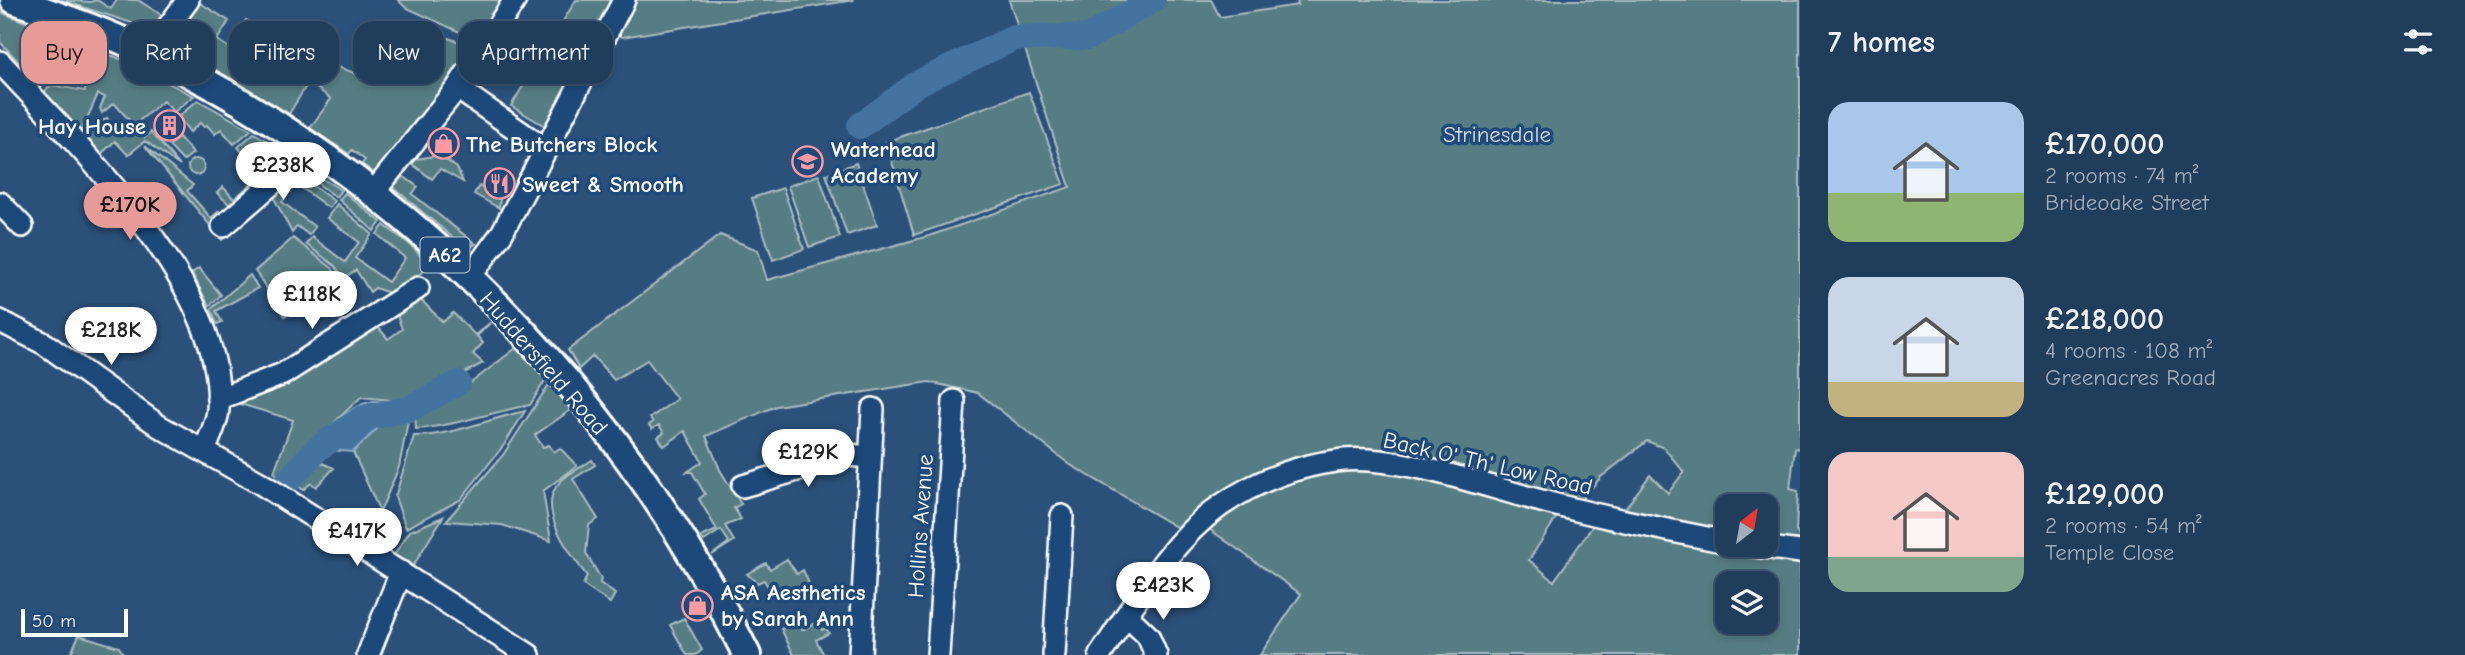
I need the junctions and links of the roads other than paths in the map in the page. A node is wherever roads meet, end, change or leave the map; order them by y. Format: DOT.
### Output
graph roads {
  1 [pos="14,0"];
  2 [pos="188,0"];
  3 [pos="514,0"];
  4 [pos="624,0"];
  5 [pos="173,21"];
  6 [pos="121,42"];
  7 [pos="0,62"];
  8 [pos="206,84"];
  9 [pos="457,88"];
  10 [pos="304,143"];
  11 [pos="546,150"];
  12 [pos="373,193"];
  13 [pos="0,203"];
  14 [pos="22,226"];
  15 [pos="223,226"];
  16 [pos="469,278"];
  17 [pos="418,288"];
  18 [pos="0,321"];
  19 [pos="218,399"];
  20 [pos="954,401"];
  21 [pos="873,410"];
  22 [pos="204,451"];
  23 [pos="869,457"];
  24 [pos="743,486"];
  25 [pos="1062,516"];
  26 [pos="1715,540"];
  27 [pos="1778,549"];
  28 [pos="1800,552"];
  29 [pos="401,572"];
  30 [pos="1127,616"];
  31 [pos="369,655"];
  32 [pos="529,655"];
  33 [pos="747,655"];
  34 [pos="860,655"];
  35 [pos="938,655"];
  36 [pos="1054,655"];
  37 [pos="1100,655"];
  38 [pos="1156,655"];
  1 -- 6 [label="main road, Huddersfield Road / A62"];
  2 -- 5 [label="street"];
  3 -- 9 [label="street"];
  4 -- 11 [label="street"];
  7 -- 19 [label="street"];
  8 -- 10 [label="main road, Huddersfield Road / A62"];
  9 -- 11 [label="street"];
  9 -- 12 [label="street"];
  10 -- 12 [label="main road, Huddersfield Road / A62"];
  10 -- 15 [label="street"];
  11 -- 16 [label="street"];
  12 -- 16 [label="main road, Huddersfield Road / A62"];
  13 -- 14 [label="street"];
  16 -- 33 [label="main road, Huddersfield Road / A62"];
  17 -- 19 [label="street"];
  18 -- 22 [label="street"];
  19 -- 22 [label="street"];
  20 -- 35 [label="street, Hollins Avenue"];
  21 -- 23 [label="street"];
  22 -- 29 [label="street"];
  23 -- 24 [label="street"];
  23 -- 34 [label="street"];
  25 -- 36 [label="street"];
  26 -- 30 [label="street, Back O' Th' Low Road"];
  27 -- 28 [label="street"];
  29 -- 31 [label="street"];
  29 -- 32 [label="street"];
  30 -- 37 [label="street, Back O' Th' Low Road"];
  30 -- 38 [label="street"];
}
